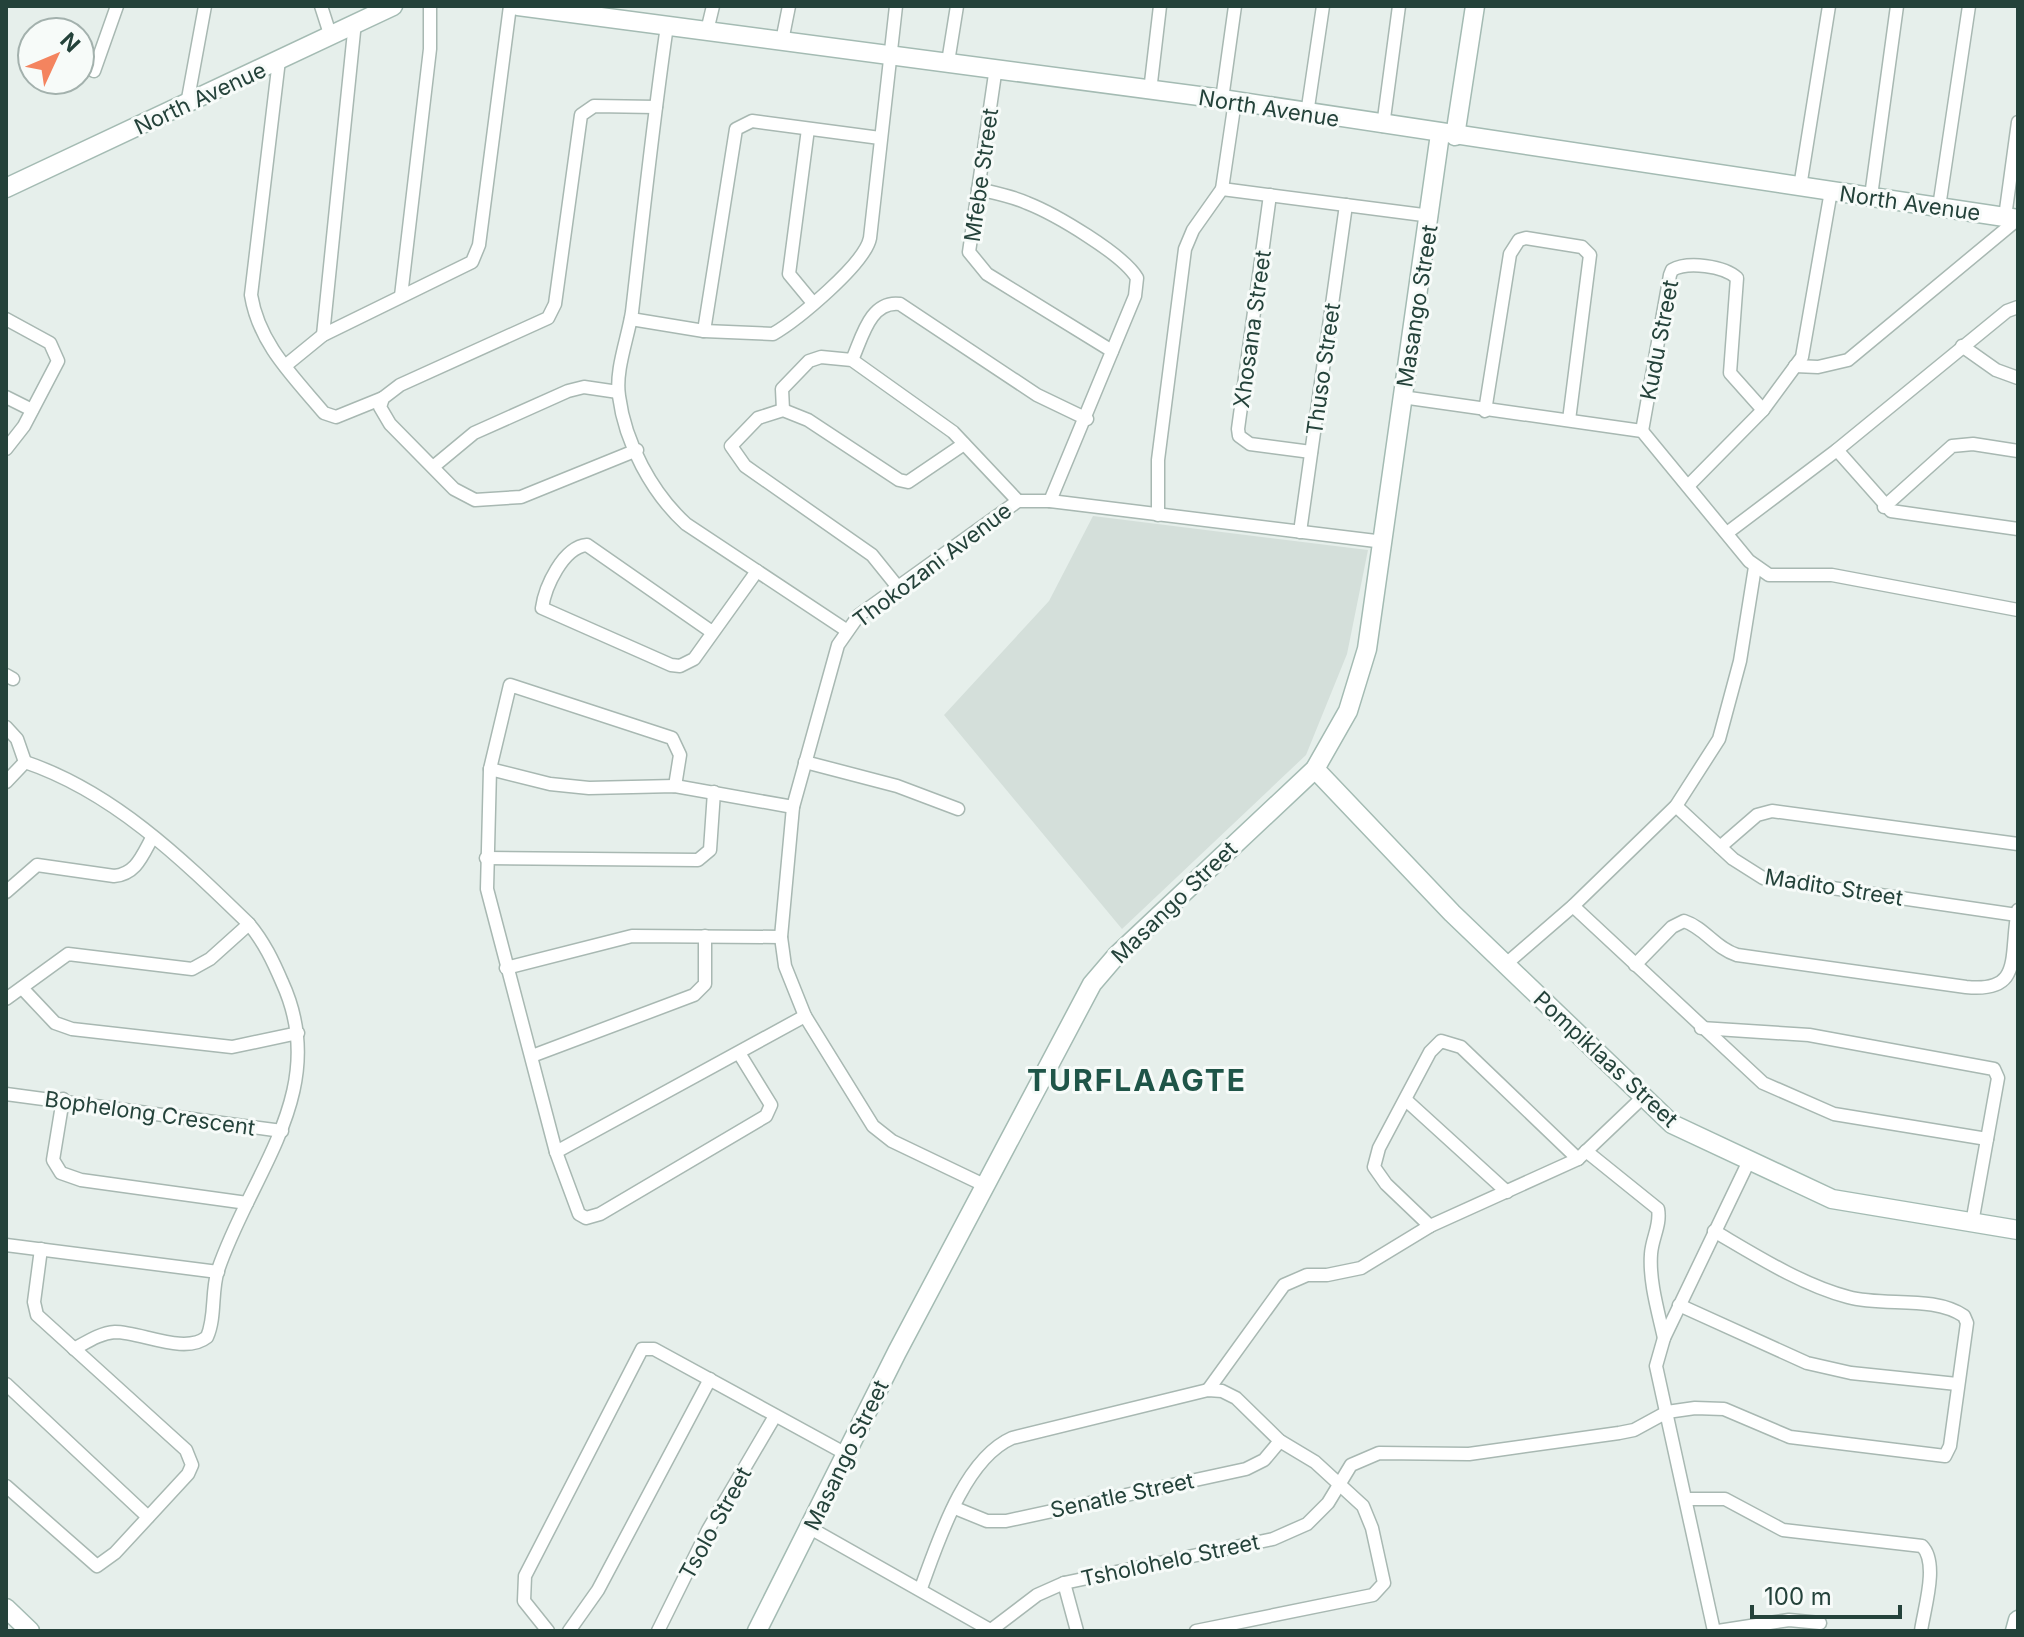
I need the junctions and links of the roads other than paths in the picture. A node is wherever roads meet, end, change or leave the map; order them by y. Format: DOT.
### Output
graph roads {
  1 [pos="117,6"];
  2 [pos="205,6"];
  3 [pos="321,6"];
  4 [pos="393,6"];
  5 [pos="430,6"];
  6 [pos="510,6"];
  7 [pos="518,6"];
  8 [pos="713,6"];
  9 [pos="789,6"];
  10 [pos="896,6"];
  11 [pos="957,6"];
  12 [pos="1160,6"];
  13 [pos="1235,6"];
  14 [pos="1323,6"];
  15 [pos="1399,6"];
  16 [pos="1475,6"];
  17 [pos="1829,6"];
  18 [pos="1897,6"];
  19 [pos="1969,6"];
  20 [pos="637,14"];
  21 [pos="355,22"];
  22 [pos="667,26"];
  23 [pos="707,31"];
  24 [pos="330,34"];
  25 [pos="782,41"];
  26 [pos="889,54"];
  27 [pos="279,60"];
  28 [pos="948,62"];
  29 [pos="96,65"];
  30 [pos="996,67"];
  31 [pos="1150,91"];
  32 [pos="1229,100"];
  33 [pos="187,104"];
  34 [pos="656,107"];
  35 [pos="1307,114"];
  36 [pos="2018,122"];
  37 [pos="1383,126"];
  38 [pos="808,129"];
  39 [pos="1448,135"];
  40 [pos="880,138"];
  41 [pos="1800,187"];
  42 [pos="6,188"];
  43 [pos="978,189"];
  44 [pos="1222,189"];
  45 [pos="1831,191"];
  46 [pos="1270,195"];
  47 [pos="1871,196"];
  48 [pos="1346,205"];
  49 [pos="1939,207"];
  50 [pos="1431,216"];
  51 [pos="2014,218"];
  52 [pos="401,296"];
  53 [pos="813,303"];
  54 [pos="2018,307"];
  55 [pos="6,319"];
  56 [pos="631,319"];
  57 [pos="704,331"];
  58 [pos="323,335"];
  59 [pos="1962,346"];
  60 [pos="1112,351"];
  61 [pos="852,360"];
  62 [pos="285,366"];
  63 [pos="1795,366"];
  64 [pos="2018,378"];
  65 [pos="618,392"];
  66 [pos="6,397"];
  67 [pos="1402,397"];
  68 [pos="383,398"];
  69 [pos="32,410"];
  70 [pos="783,410"];
  71 [pos="1763,410"];
  72 [pos="1485,411"];
  73 [pos="1087,419"];
  74 [pos="1569,420"];
  75 [pos="1642,431"];
  76 [pos="964,444"];
  77 [pos="6,449"];
  78 [pos="637,450"];
  79 [pos="1837,450"];
  80 [pos="2018,451"];
  81 [pos="1311,452"];
  82 [pos="433,467"];
  83 [pos="1689,485"];
  84 [pos="1018,501"];
  85 [pos="1050,501"];
  86 [pos="1884,507"];
  87 [pos="1158,515"];
  88 [pos="2018,529"];
  89 [pos="1300,532"];
  90 [pos="1727,533"];
  91 [pos="1384,542"];
  92 [pos="1755,567"];
  93 [pos="757,571"];
  94 [pos="897,586"];
  95 [pos="2018,610"];
  96 [pos="846,630"];
  97 [pos="712,632"];
  98 [pos="6,727"];
  99 [pos="25,762"];
  100 [pos="805,762"];
  101 [pos="490,769"];
  102 [pos="1315,769"];
  103 [pos="6,782"];
  104 [pos="675,786"];
  105 [pos="714,792"];
  106 [pos="1676,806"];
  107 [pos="793,807"];
  108 [pos="958,809"];
  109 [pos="152,838"];
  110 [pos="2018,844"];
  111 [pos="1720,847"];
  112 [pos="486,858"];
  113 [pos="6,892"];
  114 [pos="1573,906"];
  115 [pos="2017,912"];
  116 [pos="249,924"];
  117 [pos="2017,931"];
  118 [pos="705,936"];
  119 [pos="781,937"];
  120 [pos="1506,964"];
  121 [pos="1635,965"];
  122 [pos="506,968"];
  123 [pos="22,988"];
  124 [pos="6,999"];
  125 [pos="805,1016"];
  126 [pos="1701,1028"];
  127 [pos="298,1033"];
  128 [pos="739,1053"];
  129 [pos="532,1056"];
  130 [pos="6,1094"];
  131 [pos="1642,1098"];
  132 [pos="63,1099"];
  133 [pos="1407,1101"];
  134 [pos="282,1131"];
  135 [pos="1987,1139"];
  136 [pos="556,1152"];
  137 [pos="1582,1155"];
  138 [pos="1748,1163"];
  139 [pos="984,1185"];
  140 [pos="1507,1192"];
  141 [pos="247,1203"];
  142 [pos="1972,1223"];
  143 [pos="1430,1226"];
  144 [pos="2018,1230"];
  145 [pos="1714,1231"];
  146 [pos="6,1245"];
  147 [pos="41,1249"];
  148 [pos="218,1272"];
  149 [pos="1679,1305"];
  150 [pos="1664,1338"];
  151 [pos="74,1349"];
  152 [pos="710,1379"];
  153 [pos="1957,1384"];
  154 [pos="7,1388"];
  155 [pos="1208,1390"];
  156 [pos="1667,1412"];
  157 [pos="775,1416"];
  158 [pos="1280,1441"];
  159 [pos="848,1455"];
  160 [pos="1339,1481"];
  161 [pos="6,1486"];
  162 [pos="1686,1499"];
  163 [pos="955,1508"];
  164 [pos="148,1517"];
  165 [pos="810,1528"];
  166 [pos="1064,1583"];
  167 [pos="921,1588"];
  168 [pos="6,1608"];
  169 [pos="2018,1620"];
  170 [pos="1820,1623"];
  171 [pos="992,1630"];
  172 [pos="30,1631"];
  173 [pos="548,1631"];
  174 [pos="569,1631"];
  175 [pos="658,1631"];
  176 [pos="757,1631"];
  177 [pos="1077,1631"];
  178 [pos="1196,1631"];
  179 [pos="1716,1631"];
  180 [pos="1921,1631"];
  181 [pos="2015,1631"];
  1 -- 29 [label="street"];
  2 -- 33 [label="street"];
  3 -- 24 [label="street"];
  4 -- 21 [label="street, North Avenue"];
  5 -- 52 [label="street"];
  6 -- 52 [label="street"];
  7 -- 20 [label="street, North Avenue"];
  8 -- 23 [label="street"];
  9 -- 25 [label="street"];
  10 -- 26 [label="street"];
  11 -- 28 [label="street"];
  12 -- 31 [label="street"];
  13 -- 32 [label="street"];
  14 -- 35 [label="street"];
  15 -- 37 [label="street"];
  16 -- 39 [label="street, Masango Street"];
  17 -- 41 [label="street"];
  18 -- 47 [label="street"];
  19 -- 49 [label="street"];
  20 -- 22 [label="street, North Avenue"];
  21 -- 24 [label="street, North Avenue"];
  21 -- 58 [label="street"];
  22 -- 23 [label="street, North Avenue"];
  22 -- 34 [label="street"];
  23 -- 25 [label="street, North Avenue"];
  24 -- 27 [label="street, North Avenue"];
  25 -- 26 [label="street, North Avenue"];
  26 -- 28 [label="street, North Avenue"];
  26 -- 40 [label="street"];
  27 -- 33 [label="street, North Avenue"];
  27 -- 62 [label="street"];
  28 -- 30 [label="street, North Avenue"];
  30 -- 31 [label="street, North Avenue"];
  30 -- 43 [label="street, Mfebe Street"];
  31 -- 32 [label="street, North Avenue"];
  32 -- 35 [label="street, North Avenue"];
  32 -- 44 [label="street"];
  33 -- 42 [label="street, North Avenue"];
  34 -- 56 [label="street"];
  34 -- 68 [label="street"];
  35 -- 37 [label="street, North Avenue"];
  36 -- 51 [label="street"];
  37 -- 39 [label="street, North Avenue"];
  38 -- 40 [label="street"];
  38 -- 53 [label="street"];
  38 -- 57 [label="street"];
  39 -- 41 [label="street, North Avenue"];
  39 -- 50 [label="street, Masango Street"];
  40 -- 53 [label="street"];
  41 -- 45 [label="street, North Avenue"];
  43 -- 60 [label="street, Mfebe Street"];
  43 -- 60 [label="street"];
  44 -- 46 [label="street"];
  44 -- 87 [label="street"];
  45 -- 47 [label="street, North Avenue"];
  45 -- 63 [label="street"];
  46 -- 48 [label="street"];
  46 -- 81 [label="street, Xhosana Street"];
  47 -- 49 [label="street, North Avenue"];
  48 -- 50 [label="street"];
  48 -- 81 [label="street, Thuso Street"];
  49 -- 51 [label="street, North Avenue"];
  50 -- 67 [label="street, Masango Street"];
  51 -- 63 [label="street"];
  52 -- 58 [label="street"];
  53 -- 57 [label="street"];
  54 -- 59 [label="street"];
  55 -- 69 [label="street"];
  56 -- 57 [label="street"];
  56 -- 65 [label="street"];
  58 -- 62 [label="street"];
  59 -- 64 [label="street"];
  59 -- 79 [label="street"];
  60 -- 73 [label="street"];
  61 -- 70 [label="street"];
  61 -- 73 [label="street"];
  61 -- 76 [label="street"];
  62 -- 68 [label="street"];
  63 -- 71 [label="street"];
  65 -- 78 [label="street"];
  65 -- 82 [label="street"];
  66 -- 69 [label="street"];
  67 -- 72 [label="street"];
  67 -- 91 [label="street, Masango Street"];
  68 -- 82 [label="street"];
  69 -- 77 [label="street"];
  70 -- 76 [label="street"];
  70 -- 94 [label="street"];
  71 -- 75 [label="street, Kudu Street"];
  71 -- 83 [label="street"];
  72 -- 74 [label="street"];
  72 -- 74 [label="street"];
  73 -- 85 [label="street"];
  74 -- 75 [label="street"];
  75 -- 83 [label="street"];
  76 -- 84 [label="street"];
  78 -- 82 [label="street"];
  78 -- 93 [label="street"];
  79 -- 86 [label="street"];
  79 -- 90 [label="street"];
  80 -- 86 [label="street"];
  81 -- 89 [label="street, Thuso Street"];
  83 -- 90 [label="street"];
  84 -- 85 [label="street, Thokozani Avenue"];
  84 -- 94 [label="street, Thokozani Avenue"];
  85 -- 87 [label="street, Thokozani Avenue"];
  86 -- 88 [label="street"];
  87 -- 89 [label="street, Thokozani Avenue"];
  89 -- 91 [label="street, Thokozani Avenue"];
  90 -- 92 [label="street"];
  91 -- 102 [label="street, Masango Street"];
  92 -- 95 [label="street"];
  92 -- 106 [label="street"];
  93 -- 96 [label="street"];
  93 -- 97 [label="street"];
  94 -- 96 [label="street, Thokozani Avenue"];
  96 -- 100 [label="street, Thokozani Avenue"];
  97 -- 97 [label="street"];
  98 -- 99 [label="street"];
  99 -- 103 [label="street"];
  99 -- 109 [label="street, Bophelong Crescent"];
  100 -- 107 [label="street, Thokozani Avenue"];
  100 -- 108 [label="street"];
  101 -- 104 [label="street"];
  101 -- 104 [label="street"];
  101 -- 112 [label="street"];
  102 -- 120 [label="street, Pompiklaas Street"];
  102 -- 139 [label="street, Masango Street"];
  104 -- 105 [label="street"];
  105 -- 107 [label="street"];
  105 -- 112 [label="street"];
  106 -- 111 [label="street, Madito Street"];
  106 -- 114 [label="street"];
  107 -- 119 [label="street, Thokozani Avenue"];
  109 -- 113 [label="street"];
  109 -- 116 [label="street, Bophelong Crescent"];
  110 -- 111 [label="street"];
  111 -- 115 [label="street, Madito Street"];
  112 -- 122 [label="street"];
  114 -- 120 [label="street"];
  114 -- 121 [label="street"];
  115 -- 117 [label="street"];
  116 -- 123 [label="street"];
  116 -- 127 [label="street, Bophelong Crescent"];
  117 -- 121 [label="street"];
  118 -- 119 [label="street"];
  118 -- 122 [label="street"];
  118 -- 129 [label="street"];
  119 -- 125 [label="street, Thokozani Avenue"];
  120 -- 131 [label="street, Pompiklaas Street"];
  121 -- 126 [label="street"];
  122 -- 129 [label="street"];
  123 -- 124 [label="street"];
  123 -- 127 [label="street"];
  125 -- 128 [label="street"];
  125 -- 139 [label="street, Thokozani Avenue"];
  126 -- 135 [label="street"];
  126 -- 135 [label="street"];
  127 -- 134 [label="street, Bophelong Crescent"];
  128 -- 136 [label="street"];
  128 -- 136 [label="street"];
  129 -- 136 [label="street"];
  130 -- 132 [label="street, Bophelong Crescent"];
  131 -- 137 [label="street"];
  131 -- 138 [label="street, Pompiklaas Street"];
  132 -- 134 [label="street, Bophelong Crescent"];
  132 -- 141 [label="street"];
  133 -- 137 [label="street"];
  133 -- 140 [label="street"];
  133 -- 143 [label="street"];
  134 -- 141 [label="street"];
  135 -- 142 [label="street"];
  137 -- 140 [label="street"];
  137 -- 150 [label="street"];
  138 -- 142 [label="street, Pompiklaas Street"];
  138 -- 145 [label="street"];
  139 -- 159 [label="street, Masango Street"];
  140 -- 143 [label="street"];
  141 -- 148 [label="street"];
  142 -- 144 [label="street, Pompiklaas Street"];
  143 -- 155 [label="street"];
  145 -- 149 [label="street"];
  145 -- 153 [label="street"];
  146 -- 147 [label="street"];
  147 -- 148 [label="street"];
  147 -- 151 [label="street"];
  148 -- 151 [label="street"];
  149 -- 150 [label="street"];
  149 -- 153 [label="street"];
  150 -- 156 [label="street"];
  151 -- 164 [label="street"];
  152 -- 157 [label="street"];
  152 -- 173 [label="street"];
  152 -- 174 [label="street"];
  153 -- 156 [label="street"];
  154 -- 164 [label="street"];
  155 -- 158 [label="street"];
  155 -- 163 [label="street"];
  156 -- 160 [label="street, Tsholohelo Street"];
  156 -- 162 [label="street"];
  157 -- 159 [label="street"];
  157 -- 175 [label="street, Tsolo Street"];
  158 -- 160 [label="street"];
  158 -- 163 [label="street, Senatle Street"];
  159 -- 165 [label="street, Masango Street"];
  160 -- 166 [label="street, Tsholohelo Street"];
  160 -- 178 [label="street"];
  161 -- 164 [label="street"];
  162 -- 179 [label="street"];
  162 -- 180 [label="street"];
  163 -- 167 [label="street"];
  165 -- 167 [label="street"];
  165 -- 176 [label="street, Masango Street"];
  166 -- 171 [label="street, Tsholohelo Street"];
  166 -- 177 [label="street"];
  167 -- 171 [label="street"];
  168 -- 172 [label="street"];
  169 -- 181 [label="street"];
  170 -- 179 [label="street"];
}
